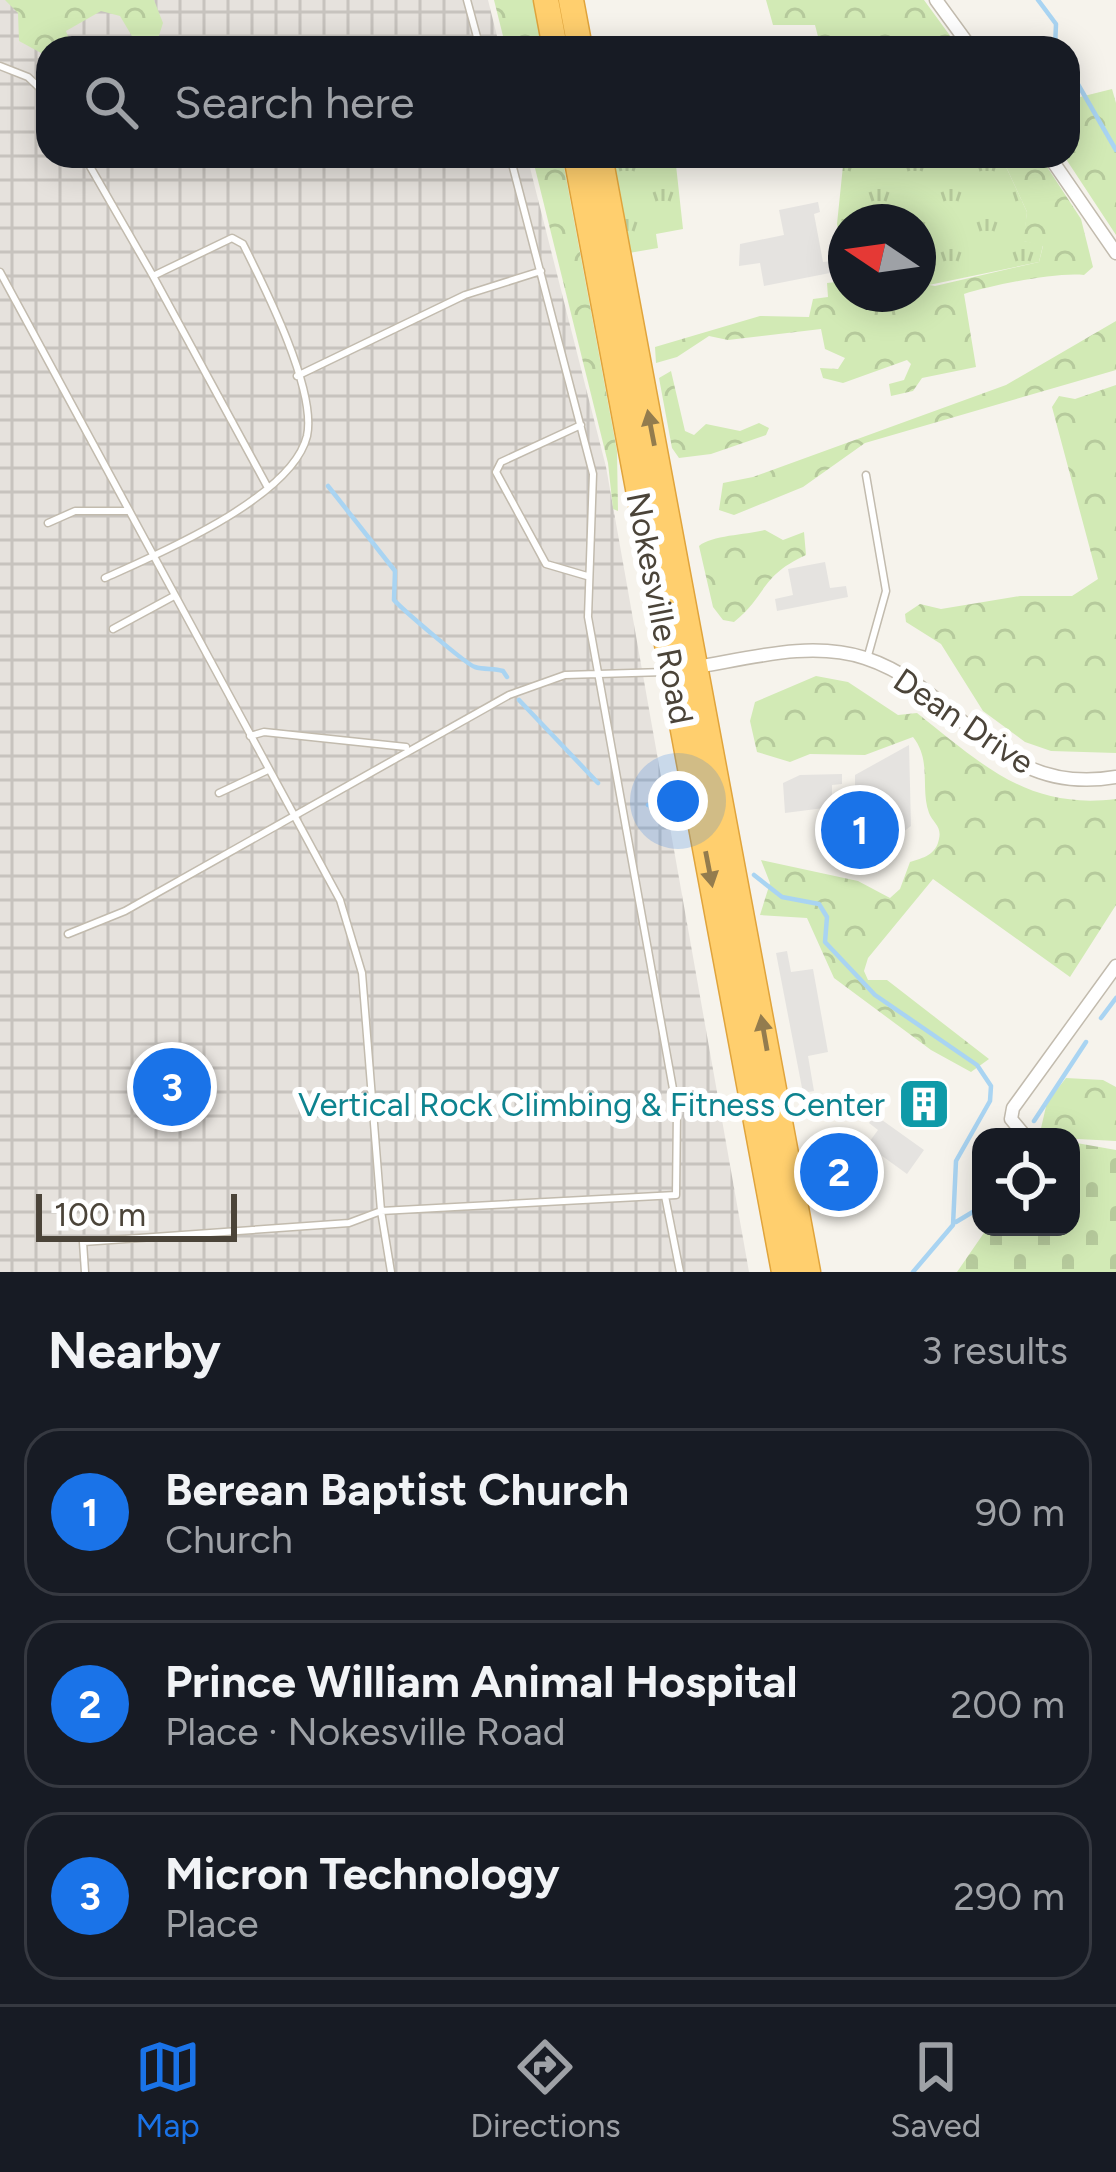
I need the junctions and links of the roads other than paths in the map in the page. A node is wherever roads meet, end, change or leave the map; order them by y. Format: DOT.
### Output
graph roads {
  1 [pos="467,0"];
  2 [pos="547,0"];
  3 [pos="571,0"];
  4 [pos="936,0"];
  5 [pos="477,36"];
  6 [pos="553,36"];
  7 [pos="578,36"];
  8 [pos="962,36"];
  9 [pos="0,66"];
  10 [pos="36,85"];
  11 [pos="91,168"];
  12 [pos="513,168"];
  13 [pos="579,168"];
  14 [pos="602,168"];
  15 [pos="1057,168"];
  16 [pos="1116,254"];
  17 [pos="608,266"];
  18 [pos="541,271"];
  19 [pos="153,276"];
  20 [pos="1,278"];
  21 [pos="296,376"];
  22 [pos="581,425"];
  23 [pos="866,475"];
  24 [pos="267,486"];
  25 [pos="129,511"];
  26 [pos="48,523"];
  27 [pos="153,556"];
  28 [pos="587,576"];
  29 [pos="105,578"];
  30 [pos="175,596"];
  31 [pos="113,628"];
  32 [pos="867,659"];
  33 [pos="683,669"];
  34 [pos="599,677"];
  35 [pos="250,736"];
  36 [pos="410,747"];
  37 [pos="268,770"];
  38 [pos="1116,777"];
  39 [pos="220,793"];
  40 [pos="295,815"];
  41 [pos="68,934"];
  42 [pos="1116,966"];
  43 [pos="1018,1128"];
  44 [pos="665,1196"];
  45 [pos="381,1211"];
  46 [pos="85,1272"];
  47 [pos="391,1272"];
  48 [pos="680,1272"];
  49 [pos="784,1272"];
  50 [pos="808,1272"];
  1 -- 5 [label="lane"];
  2 -- 6 [label="highway"];
  3 -- 7 [label="highway"];
  4 -- 8 [label="street"];
  9 -- 10 [label="lane"];
  11 -- 19 [label="lane"];
  12 -- 18 [label="lane"];
  13 -- 17 [label="highway, Nokesville Road"];
  14 -- 17 [label="highway, Nokesville Road"];
  15 -- 16 [label="street"];
  17 -- 33 [label="highway, Nokesville Road"];
  18 -- 21 [label="lane"];
  18 -- 22 [label="lane"];
  19 -- 21 [label="lane"];
  19 -- 24 [label="lane"];
  20 -- 25 [label="lane"];
  21 -- 24 [label="lane"];
  22 -- 28 [label="lane"];
  22 -- 28 [label="lane"];
  23 -- 32 [label="lane"];
  24 -- 27 [label="lane"];
  25 -- 26 [label="lane"];
  25 -- 27 [label="lane"];
  27 -- 29 [label="lane"];
  27 -- 30 [label="lane"];
  28 -- 34 [label="lane"];
  30 -- 31 [label="lane"];
  30 -- 35 [label="lane"];
  32 -- 33 [label="street, Dean Drive"];
  32 -- 38 [label="street, Dean Drive"];
  33 -- 34 [label="lane"];
  33 -- 49 [label="highway, Nokesville Road, one-way"];
  50 -- 33 [label="highway, Nokesville Road, one-way"];
  34 -- 36 [label="lane"];
  34 -- 44 [label="lane"];
  35 -- 36 [label="lane"];
  35 -- 37 [label="lane"];
  36 -- 40 [label="lane"];
  37 -- 39 [label="lane"];
  37 -- 40 [label="lane"];
  40 -- 41 [label="lane"];
  40 -- 45 [label="lane"];
  42 -- 43 [label="street"];
  44 -- 45 [label="lane"];
  44 -- 48 [label="lane"];
  45 -- 46 [label="lane"];
  45 -- 47 [label="lane"];
}
